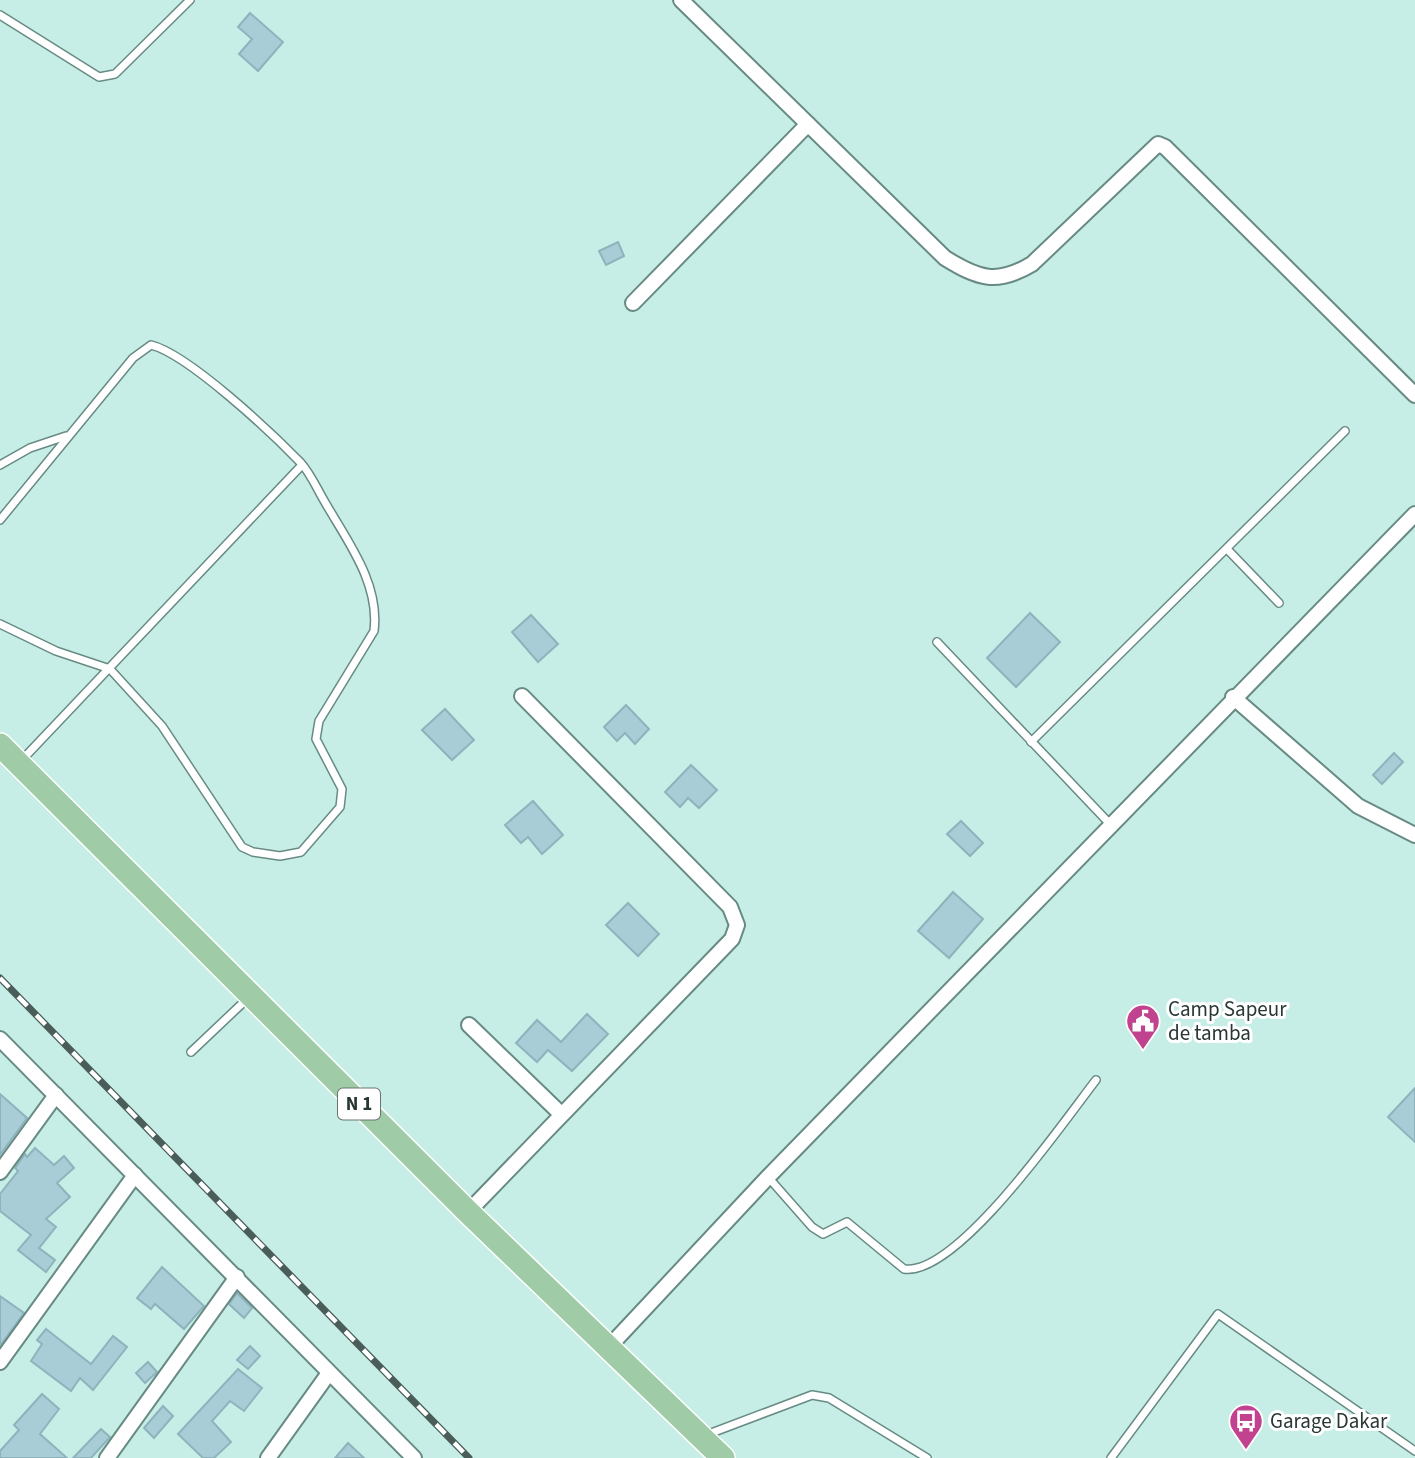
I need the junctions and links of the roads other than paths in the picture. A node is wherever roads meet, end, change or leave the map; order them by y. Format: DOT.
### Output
graph roads {
  1 [pos="190,0"];
  2 [pos="681,0"];
  3 [pos="0,15"];
  4 [pos="808,124"];
  5 [pos="633,303"];
  6 [pos="1415,395"];
  7 [pos="1345,431"];
  8 [pos="67,436"];
  9 [pos="0,465"];
  10 [pos="302,465"];
  11 [pos="1415,514"];
  12 [pos="0,520"];
  13 [pos="1227,548"];
  14 [pos="1279,603"];
  15 [pos="0,624"];
  16 [pos="937,642"];
  17 [pos="110,669"];
  18 [pos="522,696"];
  19 [pos="1233,698"];
  20 [pos="1031,742"];
  21 [pos="0,745"];
  22 [pos="19,763"];
  23 [pos="1110,824"];
  24 [pos="1415,835"];
  25 [pos="251,995"];
  26 [pos="469,1025"];
  27 [pos="0,1039"];
  28 [pos="191,1052"];
  29 [pos="1096,1080"];
  30 [pos="56,1095"];
  31 [pos="561,1114"];
  32 [pos="0,1172"];
  33 [pos="135,1175"];
  34 [pos="768,1177"];
  35 [pos="468,1212"];
  36 [pos="237,1277"];
  37 [pos="607,1349"];
  38 [pos="0,1362"];
  39 [pos="329,1373"];
  40 [pos="699,1438"];
  41 [pos="1415,1451"];
  42 [pos="107,1458"];
  43 [pos="268,1458"];
  44 [pos="414,1458"];
  45 [pos="723,1458"];
  46 [pos="926,1458"];
  47 [pos="1111,1458"];
  1 -- 3 [label="lane"];
  2 -- 4 [label="street"];
  4 -- 5 [label="street"];
  4 -- 6 [label="street"];
  7 -- 13 [label="lane"];
  8 -- 9 [label="lane"];
  8 -- 10 [label="lane"];
  8 -- 12 [label="lane"];
  10 -- 17 [label="lane"];
  10 -- 17 [label="lane"];
  11 -- 19 [label="street"];
  13 -- 14 [label="lane"];
  13 -- 20 [label="lane"];
  15 -- 17 [label="lane"];
  16 -- 20 [label="lane"];
  17 -- 22 [label="lane"];
  18 -- 31 [label="street"];
  19 -- 23 [label="street"];
  19 -- 24 [label="street"];
  20 -- 23 [label="lane"];
  21 -- 22 [label="highway, N 1"];
  22 -- 25 [label="highway, N 1"];
  23 -- 34 [label="street"];
  25 -- 28 [label="lane"];
  25 -- 35 [label="highway, N 1"];
  26 -- 31 [label="street"];
  27 -- 30 [label="street"];
  29 -- 34 [label="lane"];
  30 -- 32 [label="street"];
  30 -- 33 [label="street"];
  31 -- 35 [label="street"];
  33 -- 36 [label="street"];
  33 -- 38 [label="street"];
  34 -- 37 [label="street"];
  35 -- 37 [label="highway, N 1"];
  36 -- 39 [label="street"];
  36 -- 42 [label="street"];
  37 -- 40 [label="highway, N 1"];
  39 -- 43 [label="street"];
  39 -- 44 [label="street"];
  40 -- 45 [label="highway, N 1"];
  40 -- 46 [label="lane"];
  41 -- 47 [label="lane"];
}
